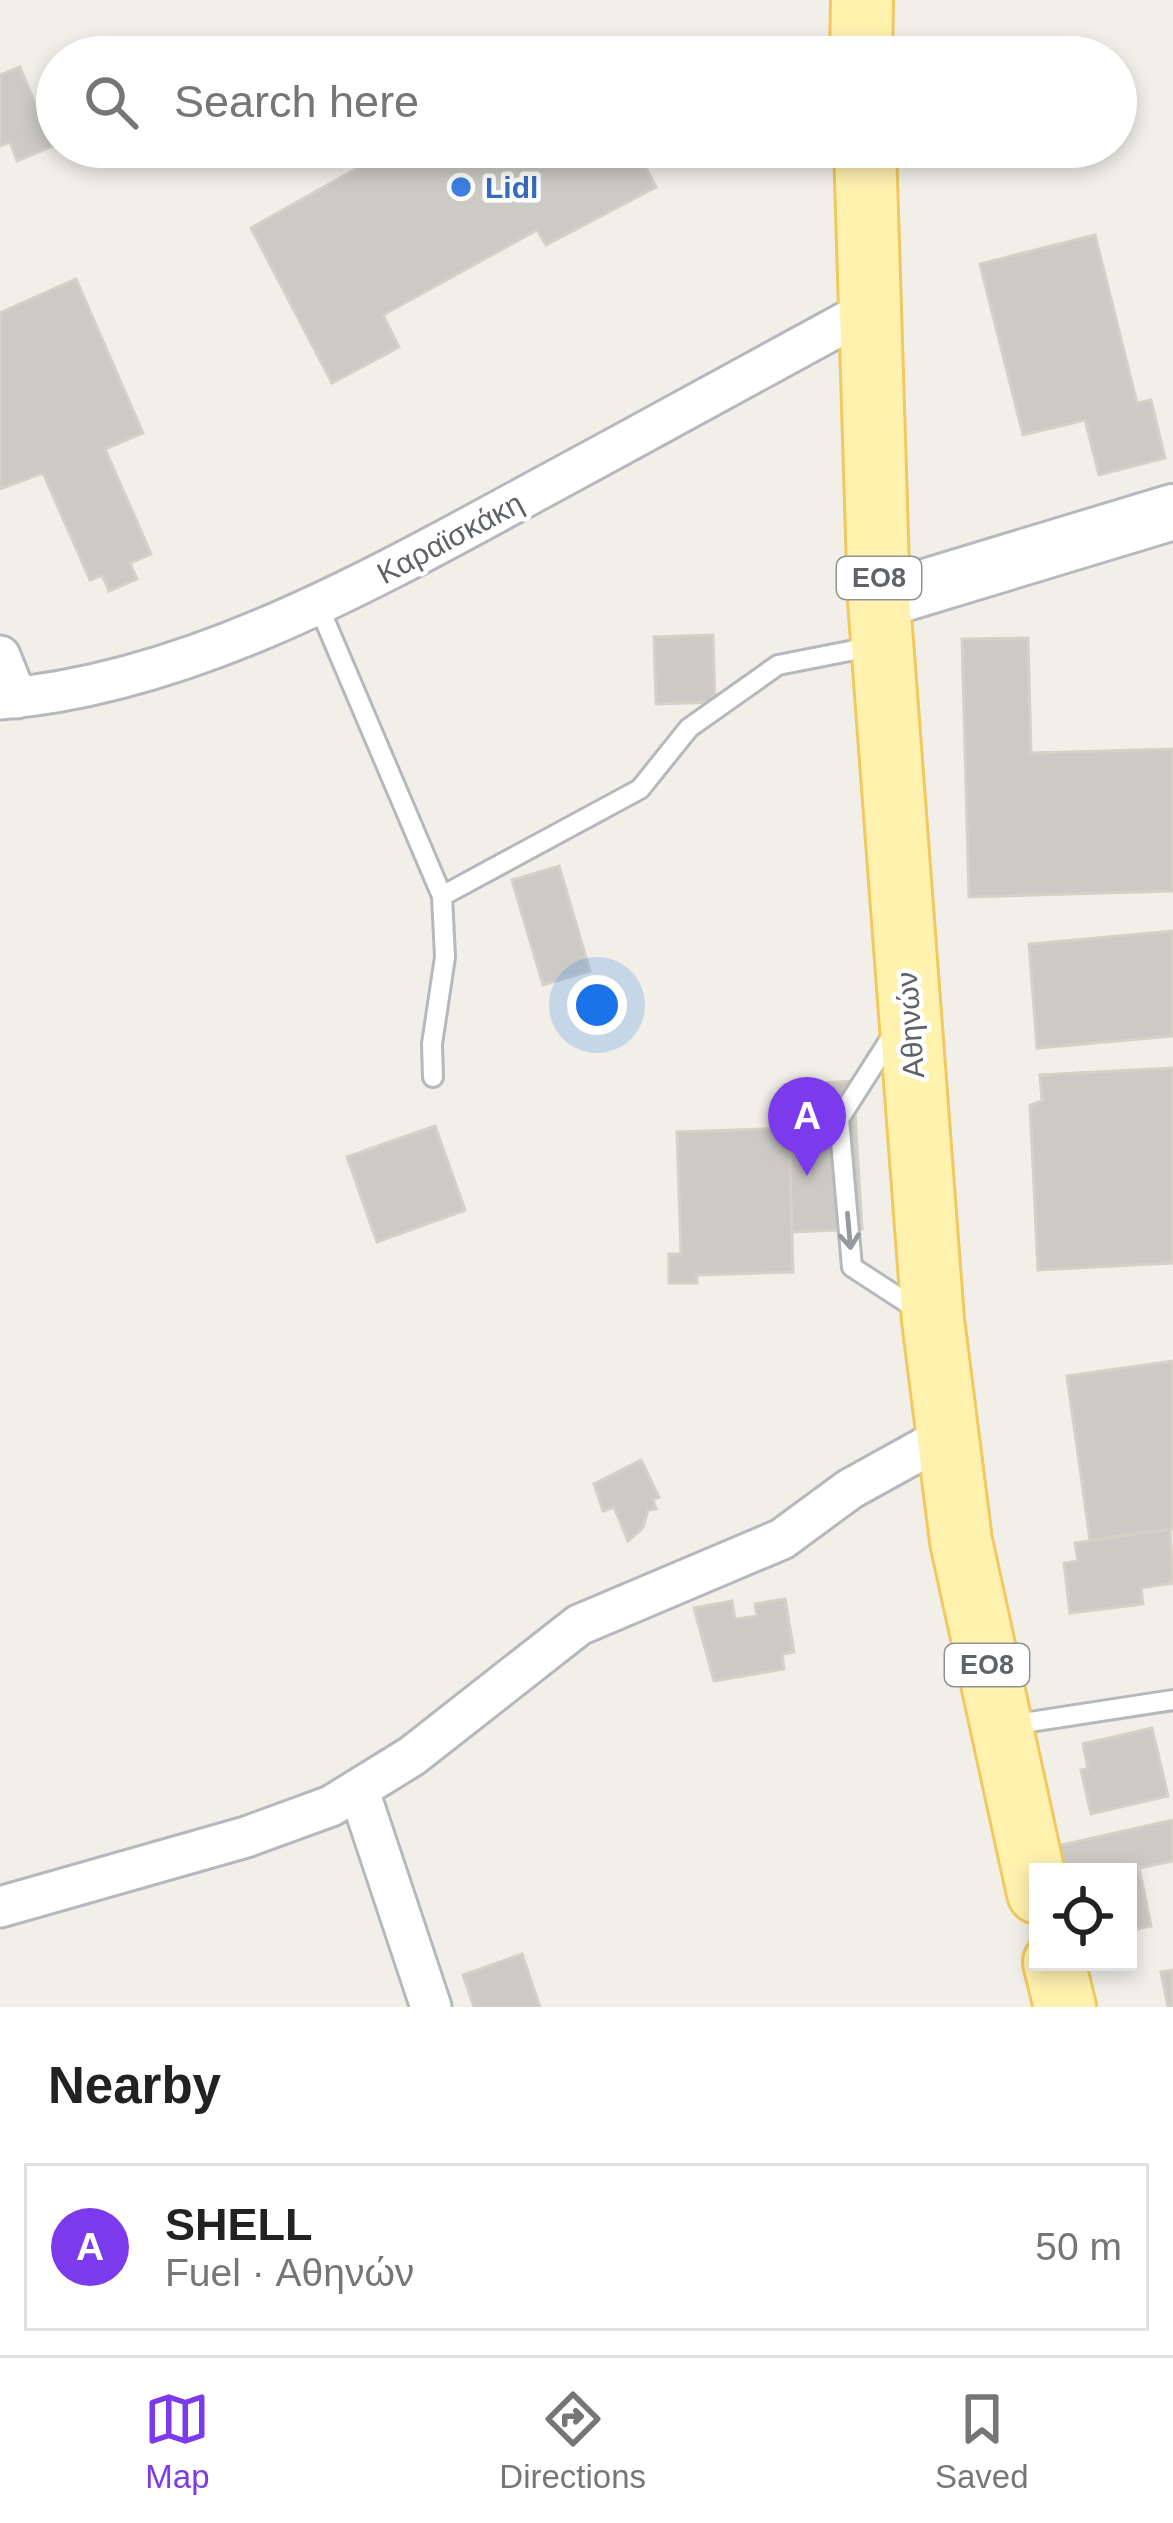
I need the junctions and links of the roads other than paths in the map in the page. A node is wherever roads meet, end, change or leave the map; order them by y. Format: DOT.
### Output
graph roads {
  1 [pos="862,0"];
  2 [pos="861,36"];
  3 [pos="866,168"];
  4 [pos="872,308"];
  5 [pos="1173,512"];
  6 [pos="319,607"];
  7 [pos="881,623"];
  8 [pos="0,656"];
  9 [pos="9,698"];
  10 [pos="442,896"];
  11 [pos="433,1077"];
  12 [pos="944,1436"];
  13 [pos="1173,1700"];
  14 [pos="1000,1726"];
  15 [pos="359,1791"];
  16 [pos="1031,1863"];
  17 [pos="0,1906"];
  18 [pos="1056,1971"];
  19 [pos="431,2007"];
  20 [pos="1065,2007"];
  1 -- 2 [label="main road"];
  3 -- 4 [label="main road, Αθηνών / ΕΟ8"];
  4 -- 6 [label="street, Καραϊσκάκη"];
  4 -- 7 [label="main road, Αθηνών / ΕΟ8"];
  5 -- 7 [label="street"];
  6 -- 9 [label="street, Καραϊσκάκη"];
  6 -- 10 [label="lane"];
  7 -- 10 [label="lane"];
  7 -- 12 [label="main road, Αθηνών / ΕΟ8"];
  8 -- 9 [label="street"];
  10 -- 11 [label="lane"];
  12 -- 14 [label="main road, Αθηνών / ΕΟ8"];
  12 -- 15 [label="street"];
  13 -- 14 [label="lane"];
  14 -- 16 [label="main road, Αθηνών / ΕΟ8"];
  15 -- 17 [label="street"];
  15 -- 19 [label="street"];
  18 -- 20 [label="main road"];
}
